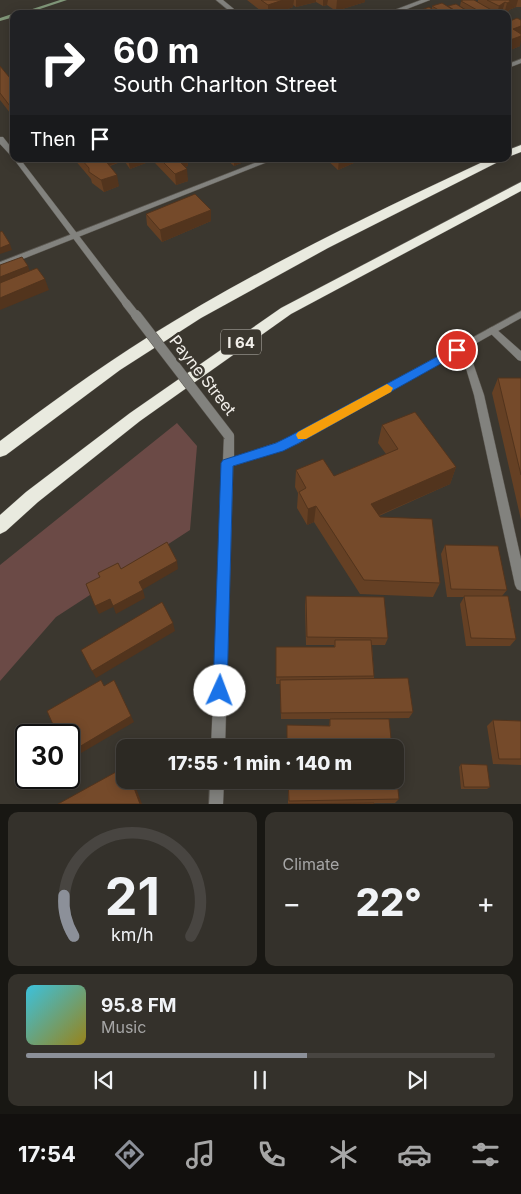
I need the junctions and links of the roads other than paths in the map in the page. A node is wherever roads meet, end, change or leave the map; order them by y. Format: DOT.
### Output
graph roads {
  1 [pos="219,0"];
  2 [pos="427,0"];
  3 [pos="232,10"];
  4 [pos="398,10"];
  5 [pos="1,142"];
  6 [pos="10,152"];
  7 [pos="18,162"];
  8 [pos="263,162"];
  9 [pos="492,162"];
  10 [pos="521,186"];
  11 [pos="75,237"];
  12 [pos="0,265"];
  13 [pos="521,314"];
  14 [pos="492,330"];
  15 [pos="457,350"];
  16 [pos="521,357"];
  17 [pos="0,450"];
  18 [pos="228,463"];
  19 [pos="0,526"];
  20 [pos="521,585"];
  21 [pos="218,739"];
  22 [pos="217,789"];
  23 [pos="216,804"];
  1 -- 3 [label="street"];
  2 -- 4 [label="street"];
  5 -- 6 [label="street"];
  7 -- 11 [label="street, Payne Street"];
  8 -- 11 [label="street"];
  9 -- 17 [label="highway"];
  10 -- 19 [label="highway, I 64"];
  11 -- 12 [label="street"];
  11 -- 18 [label="street, Payne Street, bridge"];
  13 -- 14 [label="street"];
  14 -- 15 [label="street"];
  14 -- 16 [label="street"];
  15 -- 18 [label="street"];
  15 -- 20 [label="street"];
  18 -- 21 [label="street, Payne Street"];
  22 -- 23 [label="street"];
}
